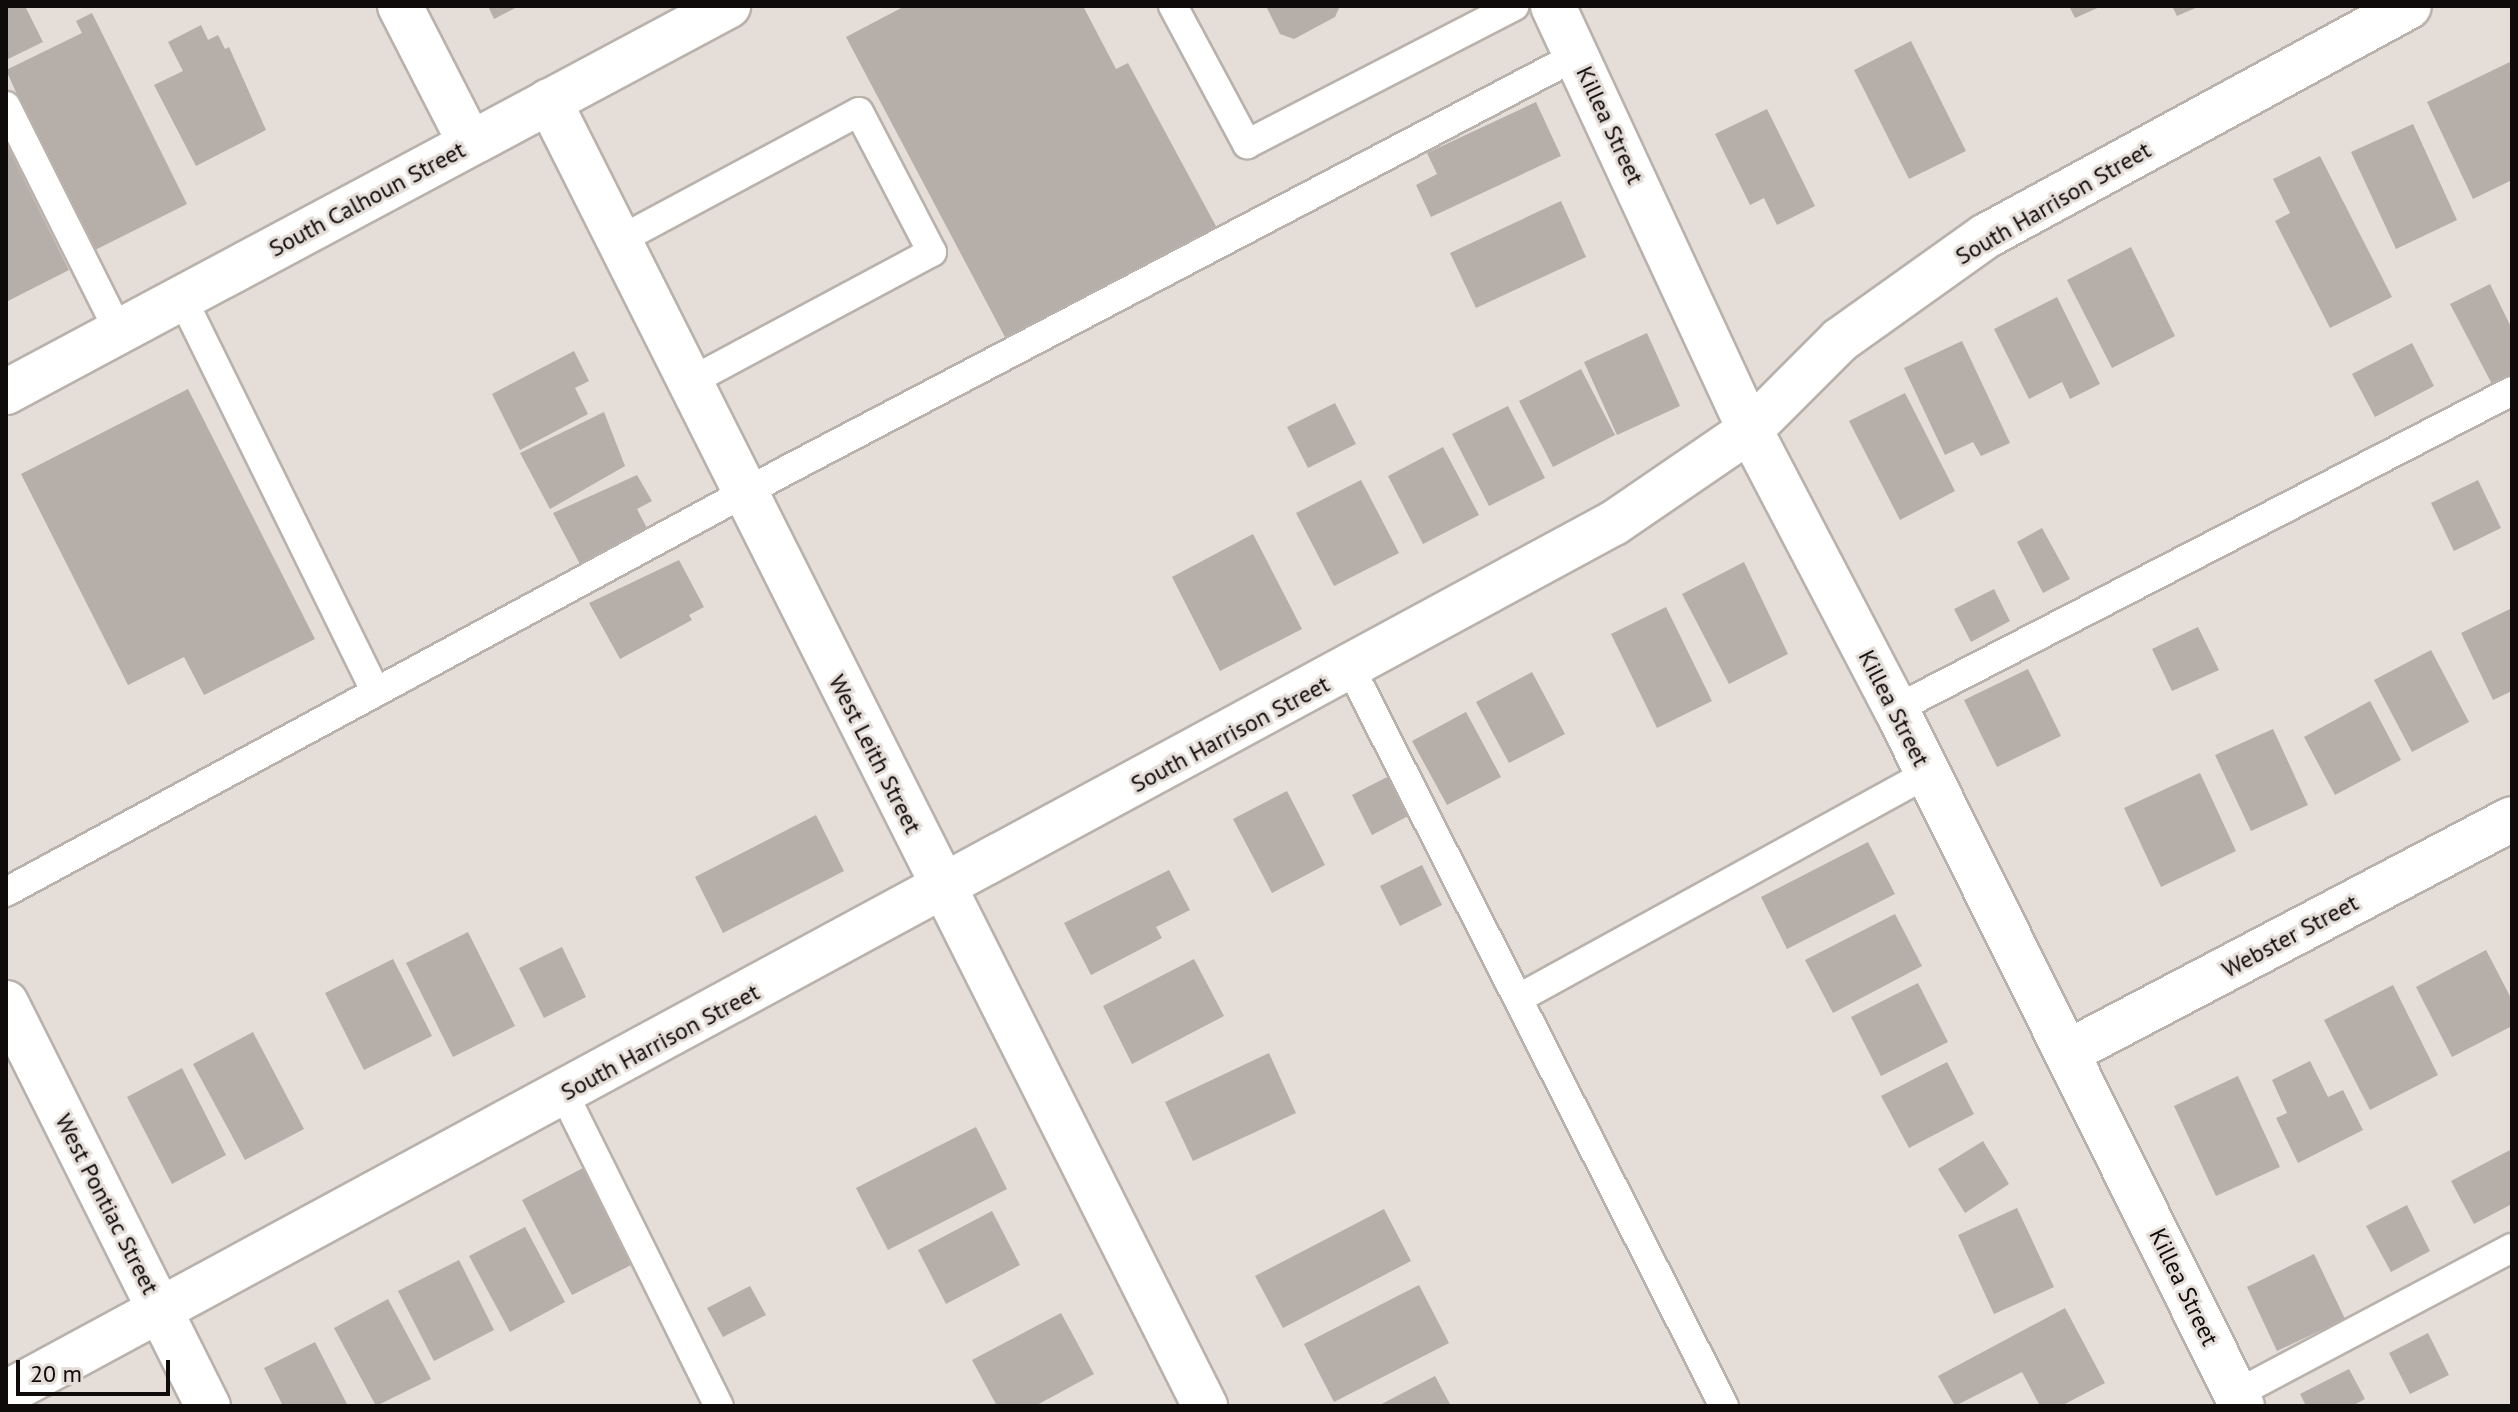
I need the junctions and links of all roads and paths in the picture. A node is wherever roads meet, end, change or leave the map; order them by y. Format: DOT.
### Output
graph roads {
  1 [pos="400,6"];
  2 [pos="728,6"];
  3 [pos="1173,6"];
  4 [pos="1514,6"];
  5 [pos="2409,6"];
  6 [pos="1561,9"];
  7 [pos="1578,55"];
  8 [pos="549,101"];
  9 [pos="6,106"];
  10 [pos="470,143"];
  11 [pos="618,241"];
  12 [pos="182,298"];
  13 [pos="119,332"];
  14 [pos="688,383"];
  15 [pos="2512,391"];
  16 [pos="6,392"];
  17 [pos="1750,430"];
  18 [pos="742,494"];
  19 [pos="1351,669"];
  20 [pos="376,692"];
  21 [pos="1896,709"];
  22 [pos="1927,774"];
  23 [pos="2512,819"];
  24 [pos="944,888"];
  25 [pos="6,892"];
  26 [pos="1521,997"];
  27 [pos="6,1003"];
  28 [pos="2068,1052"];
  29 [pos="564,1094"];
  30 [pos="2512,1248"];
  31 [pos="162,1314"];
  32 [pos="6,1393"];
  33 [pos="2239,1400"];
  34 [pos="208,1406"];
  35 [pos="719,1406"];
  36 [pos="1205,1406"];
  37 [pos="1724,1406"];
  1 -- 10 [label="street"];
  2 -- 8 [label="street, South Calhoun Street"];
  3 -- 4 [label="lane"];
  5 -- 17 [label="street, South Harrison Street"];
  6 -- 7 [label="street, Killea Street"];
  7 -- 17 [label="street, Killea Street"];
  7 -- 18 [label="lane"];
  8 -- 10 [label="street, South Calhoun Street"];
  8 -- 11 [label="street, West Leith Street"];
  9 -- 13 [label="lane"];
  10 -- 12 [label="street, South Calhoun Street"];
  11 -- 14 [label="street, West Leith Street"];
  11 -- 14 [label="lane"];
  12 -- 13 [label="street, South Calhoun Street"];
  12 -- 20 [label="lane"];
  13 -- 16 [label="street, South Calhoun Street"];
  14 -- 18 [label="street, West Leith Street"];
  15 -- 21 [label="lane"];
  17 -- 19 [label="street, South Harrison Street"];
  17 -- 21 [label="street, Killea Street"];
  18 -- 20 [label="lane"];
  18 -- 24 [label="street, West Leith Street"];
  19 -- 24 [label="street, South Harrison Street"];
  19 -- 26 [label="lane"];
  20 -- 25 [label="lane"];
  21 -- 22 [label="street, Killea Street"];
  22 -- 26 [label="lane"];
  22 -- 28 [label="street, Killea Street"];
  23 -- 28 [label="street, Webster Street"];
  24 -- 29 [label="street, South Harrison Street"];
  24 -- 36 [label="street, West Leith Street"];
  26 -- 37 [label="lane"];
  27 -- 31 [label="street, West Pontiac Street"];
  28 -- 33 [label="street, Killea Street"];
  29 -- 31 [label="street, South Harrison Street"];
  29 -- 35 [label="lane"];
  30 -- 33 [label="lane"];
  31 -- 32 [label="street, South Harrison Street"];
  31 -- 34 [label="street, West Pontiac Street"];
}
